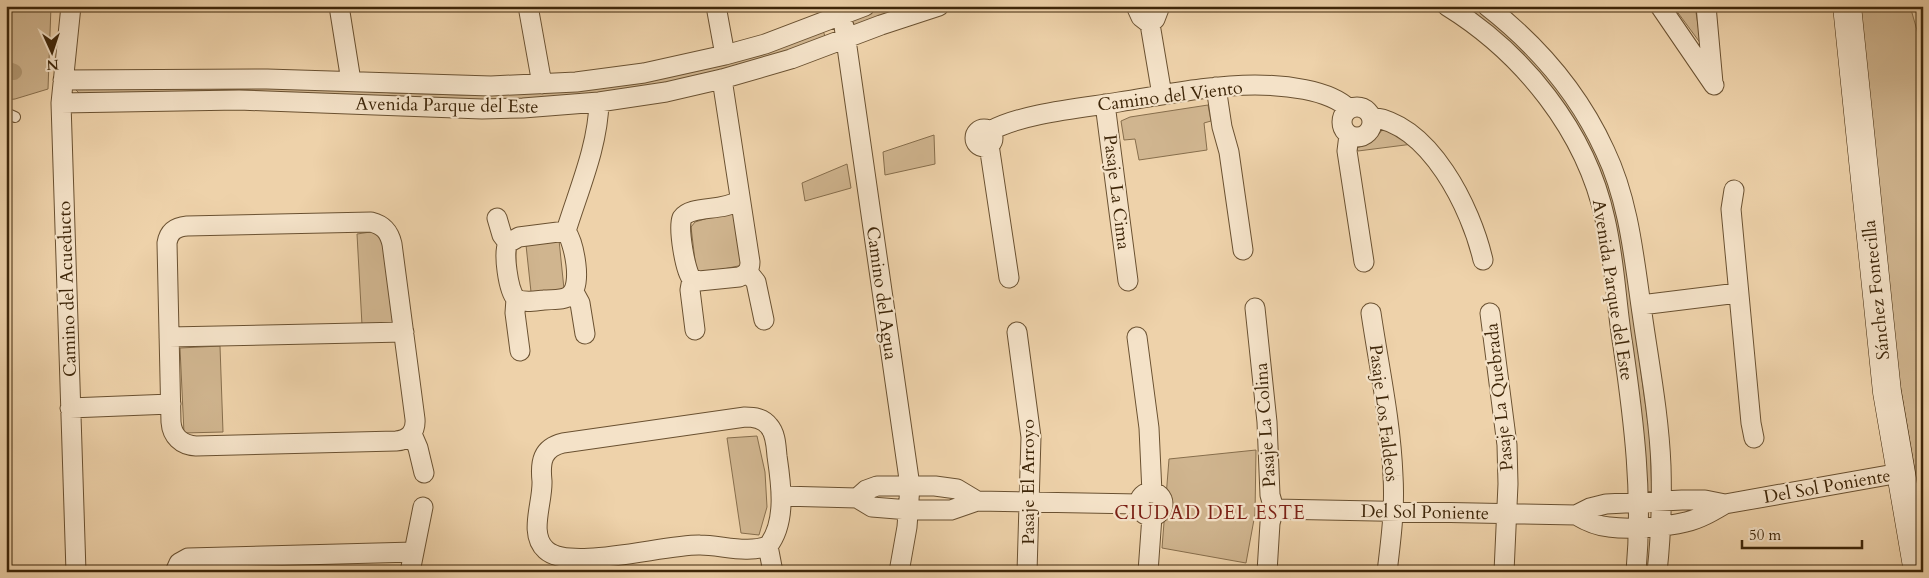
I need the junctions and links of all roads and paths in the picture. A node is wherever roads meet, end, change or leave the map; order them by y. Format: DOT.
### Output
graph roads {
  1 [pos="71,6"];
  2 [pos="339,6"];
  3 [pos="528,6"];
  4 [pos="716,6"];
  5 [pos="865,6"];
  6 [pos="939,6"];
  7 [pos="1136,6"];
  8 [pos="1160,6"];
  9 [pos="1447,6"];
  10 [pos="1487,6"];
  11 [pos="1660,6"];
  12 [pos="1706,6"];
  13 [pos="1846,6"];
  14 [pos="842,14"];
  15 [pos="1150,24"];
  16 [pos="846,39"];
  17 [pos="725,55"];
  18 [pos="722,79"];
  19 [pos="63,80"];
  20 [pos="351,81"];
  21 [pos="542,84"];
  22 [pos="1216,87"];
  23 [pos="1162,95"];
  24 [pos="599,102"];
  25 [pos="61,103"];
  26 [pos="1105,104"];
  27 [pos="1349,109"];
  28 [pos="1371,117"];
  29 [pos="1349,135"];
  30 [pos="1734,190"];
  31 [pos="740,200"];
  32 [pos="497,218"];
  33 [pos="566,232"];
  34 [pos="508,243"];
  35 [pos="1243,250"];
  36 [pos="1483,260"];
  37 [pos="1364,262"];
  38 [pos="748,272"];
  39 [pos="1009,278"];
  40 [pos="692,279"];
  41 [pos="1128,281"];
  42 [pos="574,292"];
  43 [pos="1738,293"];
  44 [pos="516,299"];
  45 [pos="1641,305"];
  46 [pos="1255,308"];
  47 [pos="1490,312"];
  48 [pos="1371,313"];
  49 [pos="764,320"];
  50 [pos="695,330"];
  51 [pos="404,332"];
  52 [pos="1017,332"];
  53 [pos="585,334"];
  54 [pos="169,337"];
  55 [pos="1137,337"];
  56 [pos="520,351"];
  57 [pos="171,404"];
  58 [pos="70,408"];
  59 [pos="412,434"];
  60 [pos="1754,438"];
  61 [pos="424,473"];
  62 [pos="1900,473"];
  63 [pos="910,486"];
  64 [pos="781,496"];
  65 [pos="857,498"];
  66 [pos="977,501"];
  67 [pos="1029,502"];
  68 [pos="1661,502"];
  69 [pos="1639,503"];
  70 [pos="1148,504"];
  71 [pos="1725,504"];
  72 [pos="423,507"];
  73 [pos="1274,509"];
  74 [pos="909,510"];
  75 [pos="1393,511"];
  76 [pos="1507,514"];
  77 [pos="1576,516"];
  78 [pos="1661,526"];
  79 [pos="1638,527"];
  80 [pos="768,546"];
  81 [pos="414,552"];
  82 [pos="76,572"];
  83 [pos="175,572"];
  84 [pos="410,572"];
  85 [pos="773,572"];
  86 [pos="899,572"];
  87 [pos="1027,572"];
  88 [pos="1148,572"];
  89 [pos="1267,572"];
  90 [pos="1387,572"];
  91 [pos="1504,572"];
  92 [pos="1636,572"];
  93 [pos="1657,572"];
  94 [pos="1918,572"];
  1 -- 19 [label="street, Camino del Acueducto"];
  2 -- 20 [label="street"];
  3 -- 21 [label="street"];
  4 -- 17 [label="street"];
  5 -- 14 [label="street, Avenida Parque del Este"];
  6 -- 16 [label="street, Avenida Parque del Este"];
  7 -- 15 [label="street"];
  8 -- 15 [label="street"];
  9 -- 69 [label="street, Avenida Parque del Este"];
  10 -- 45 [label="street, Avenida Parque del Este"];
  11 -- 12 [label="street"];
  13 -- 62 [label="street, Sánchez Fontecilla"];
  14 -- 16 [label="street, Camino del Agua"];
  14 -- 17 [label="street, Avenida Parque del Este"];
  15 -- 23 [label="street"];
  16 -- 18 [label="street, Avenida Parque del Este"];
  16 -- 63 [label="street, Camino del Agua"];
  17 -- 21 [label="street, Avenida Parque del Este"];
  18 -- 24 [label="street, Avenida Parque del Este"];
  18 -- 31 [label="street"];
  19 -- 20 [label="street, Avenida Parque del Este"];
  19 -- 25 [label="street, Camino del Acueducto"];
  20 -- 21 [label="street, Avenida Parque del Este"];
  22 -- 23 [label="street, Camino del Viento"];
  22 -- 27 [label="street, Camino del Viento"];
  22 -- 35 [label="street"];
  23 -- 26 [label="street, Camino del Viento"];
  24 -- 25 [label="street, Avenida Parque del Este"];
  24 -- 33 [label="street"];
  25 -- 58 [label="street, Camino del Acueducto"];
  26 -- 39 [label="street, Camino del Viento"];
  26 -- 41 [label="street, Pasaje La Cima"];
  27 -- 28 [label="street"];
  27 -- 29 [label="street"];
  28 -- 29 [label="street"];
  28 -- 36 [label="street"];
  29 -- 37 [label="street"];
  30 -- 43 [label="street"];
  31 -- 38 [label="street"];
  31 -- 40 [label="street"];
  32 -- 34 [label="street"];
  33 -- 34 [label="street"];
  33 -- 42 [label="street"];
  34 -- 44 [label="street"];
  38 -- 40 [label="street"];
  38 -- 49 [label="street"];
  40 -- 50 [label="street"];
  42 -- 44 [label="street"];
  42 -- 53 [label="street"];
  43 -- 45 [label="street"];
  43 -- 60 [label="street"];
  44 -- 56 [label="street"];
  45 -- 68 [label="street, Avenida Parque del Este"];
  46 -- 73 [label="street, Pasaje La Colina"];
  47 -- 76 [label="street, Pasaje La Quebrada"];
  48 -- 75 [label="street, Pasaje Los Faldeos"];
  51 -- 54 [label="street"];
  51 -- 54 [label="street"];
  51 -- 59 [label="street"];
  52 -- 67 [label="street, Pasaje El Arroyo"];
  54 -- 57 [label="street"];
  55 -- 70 [label="street"];
  57 -- 58 [label="street"];
  57 -- 59 [label="street"];
  58 -- 82 [label="street, Camino del Acueducto"];
  59 -- 61 [label="street"];
  62 -- 71 [label="street, Del Sol Poniente"];
  62 -- 94 [label="street, Sánchez Fontecilla"];
  63 -- 65 [label="street"];
  63 -- 66 [label="street"];
  63 -- 74 [label="street, Camino del Agua"];
  64 -- 65 [label="street"];
  64 -- 80 [label="street"];
  64 -- 80 [label="street"];
  65 -- 74 [label="street"];
  66 -- 67 [label="street"];
  66 -- 74 [label="street"];
  67 -- 70 [label="street"];
  67 -- 87 [label="street, Pasaje El Arroyo"];
  68 -- 69 [label="street, Del Sol Poniente"];
  68 -- 71 [label="street, Del Sol Poniente"];
  68 -- 78 [label="street, Avenida Parque del Este"];
  69 -- 77 [label="street, Del Sol Poniente"];
  69 -- 79 [label="street, Avenida Parque del Este"];
  70 -- 88 [label="street"];
  71 -- 78 [label="street, Del Sol Poniente"];
  72 -- 81 [label="street"];
  73 -- 75 [label="street, Del Sol Poniente"];
  73 -- 89 [label="street, Pasaje La Colina"];
  74 -- 86 [label="street, Camino del Agua"];
  75 -- 76 [label="street, Del Sol Poniente"];
  75 -- 90 [label="street, Pasaje Los Faldeos"];
  76 -- 77 [label="street, Del Sol Poniente"];
  76 -- 91 [label="street, Pasaje La Quebrada"];
  77 -- 79 [label="street, Del Sol Poniente"];
  78 -- 79 [label="street, Del Sol Poniente"];
  78 -- 93 [label="street, Avenida Parque del Este"];
  79 -- 92 [label="street, Avenida Parque del Este"];
  80 -- 85 [label="street"];
  81 -- 83 [label="street"];
  81 -- 84 [label="street"];
}
